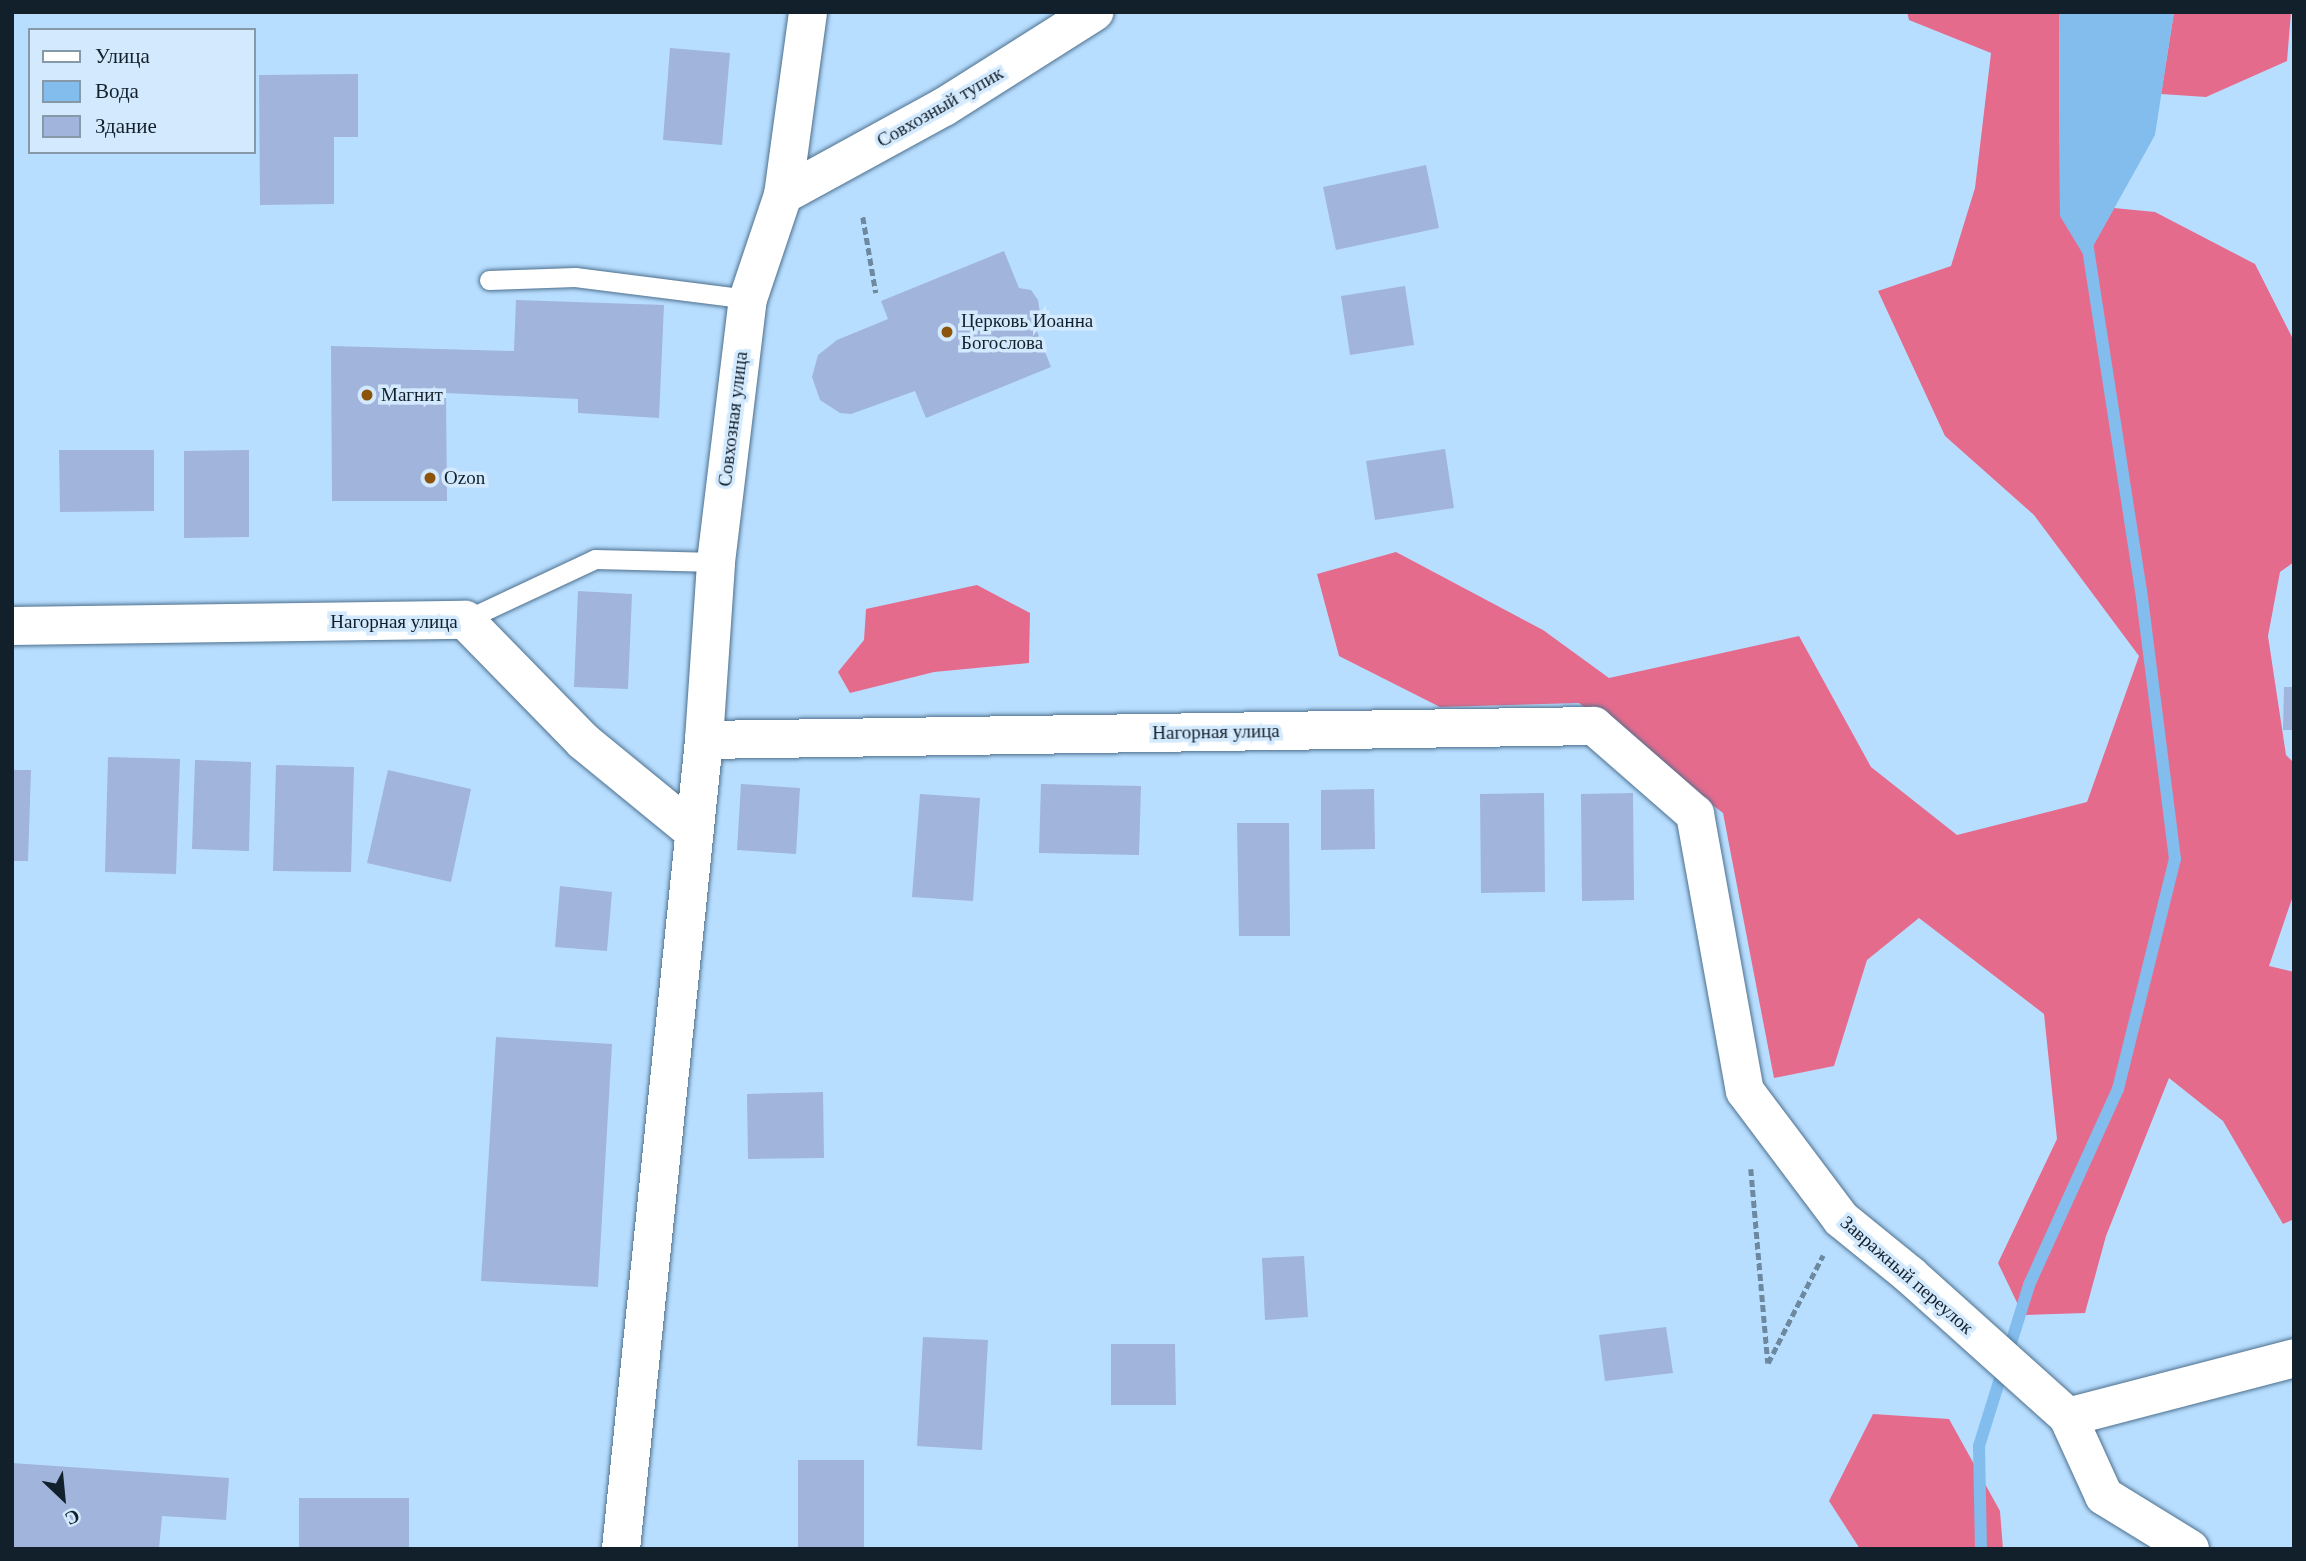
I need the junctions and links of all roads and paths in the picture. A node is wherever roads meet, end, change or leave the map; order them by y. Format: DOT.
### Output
graph roads {
  1 [pos="808,12"];
  2 [pos="1094,12"];
  3 [pos="783,195"];
  4 [pos="863,217"];
  5 [pos="489,280"];
  6 [pos="876,293"];
  7 [pos="748,299"];
  8 [pos="716,562"];
  9 [pos="465,620"];
  10 [pos="12,626"];
  11 [pos="704,740"];
  12 [pos="1696,814"];
  13 [pos="693,831"];
  14 [pos="1751,1159"];
  15 [pos="1841,1219"];
  16 [pos="2294,1358"];
  17 [pos="2068,1417"];
  18 [pos="621,1549"];
  19 [pos="2190,1549"];
  1 -- 3 [label="street, Совхозная улица"];
  2 -- 3 [label="street, Совхозный тупик"];
  3 -- 7 [label="street, Совхозная улица"];
  4 -- 6 [label="path"];
  5 -- 7 [label="lane"];
  7 -- 8 [label="street, Совхозная улица"];
  8 -- 9 [label="lane"];
  8 -- 11 [label="street, Совхозная улица"];
  9 -- 10 [label="street, Нагорная улица"];
  9 -- 13 [label="street, Нагорная улица"];
  11 -- 12 [label="street, Нагорная улица"];
  11 -- 13 [label="street, Совхозная улица"];
  12 -- 15 [label="street, Завражный переулок"];
  13 -- 18 [label="street, Совхозная улица"];
  14 -- 15 [label="path"];
  15 -- 17 [label="street, Завражный переулок"];
  16 -- 17 [label="street"];
  17 -- 19 [label="street, Завражный переулок"];
}
